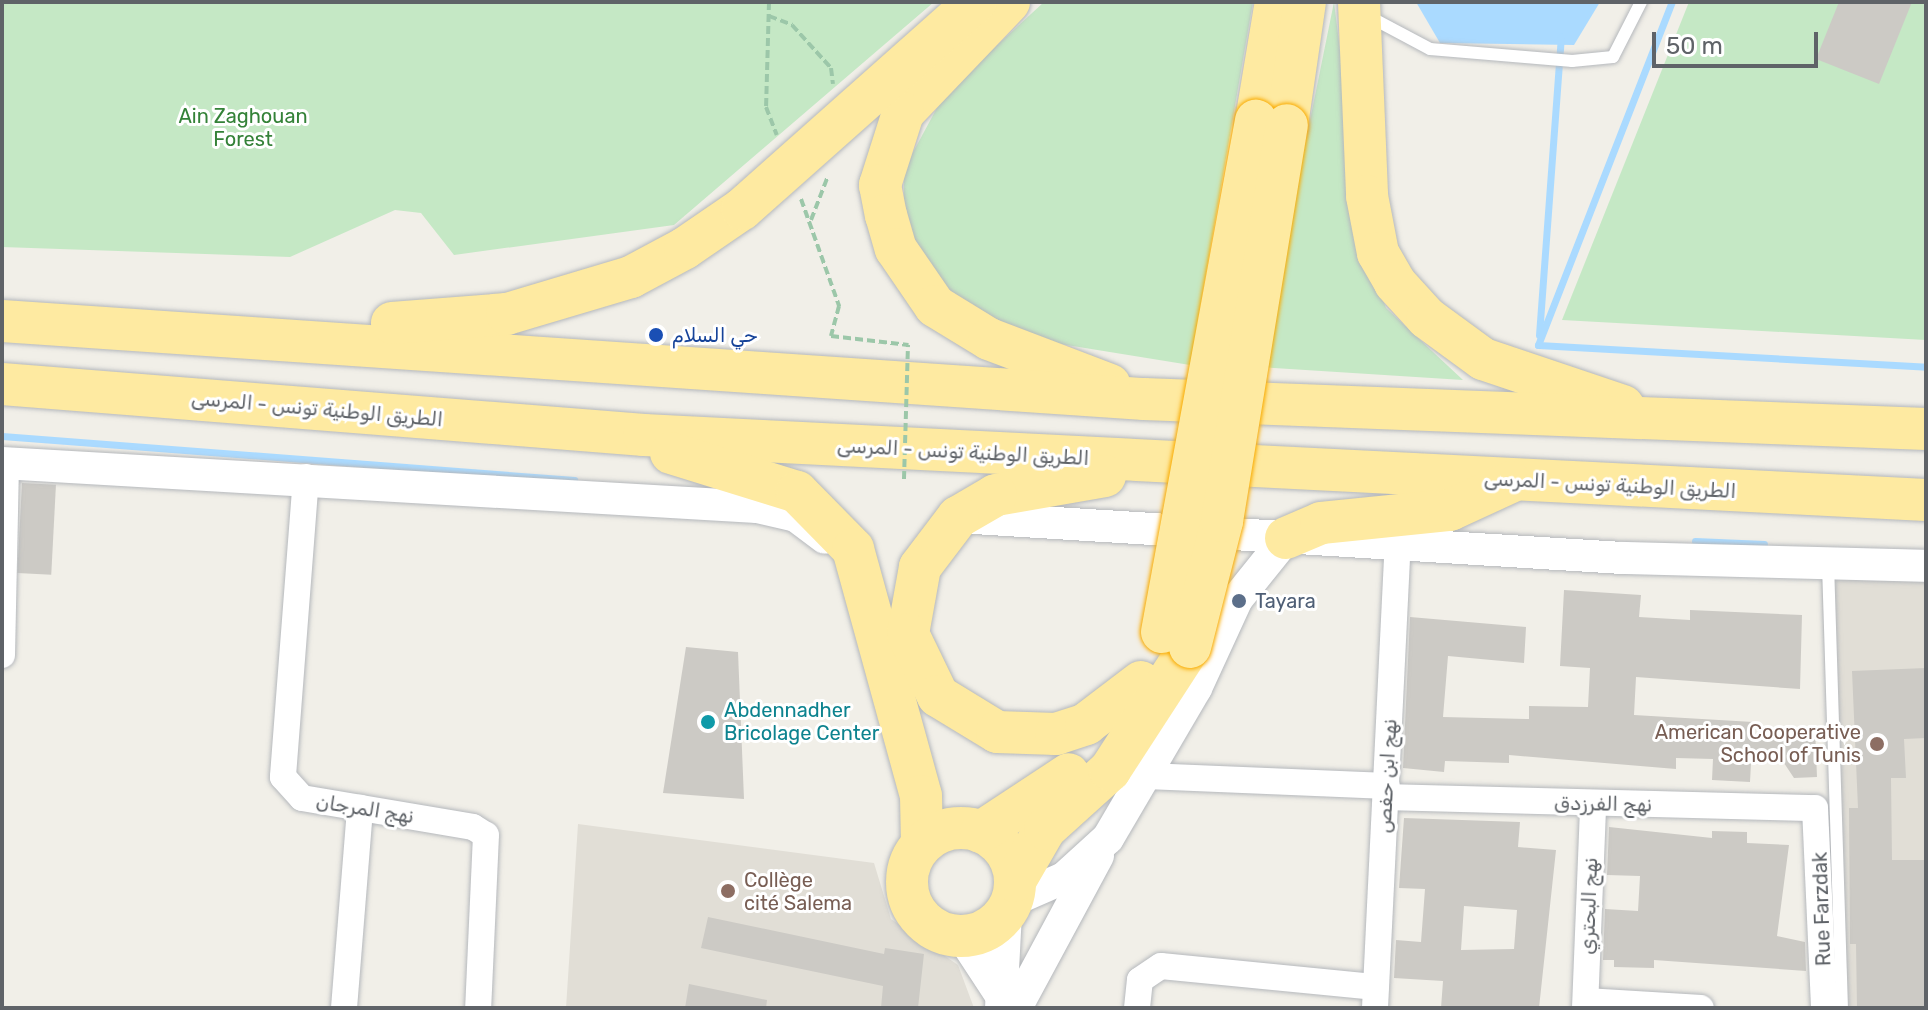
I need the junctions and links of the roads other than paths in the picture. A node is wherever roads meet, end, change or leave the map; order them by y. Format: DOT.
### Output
graph roads {
  1 [pos="975,2"];
  2 [pos="1009,2"];
  3 [pos="1276,2"];
  4 [pos="1305,2"];
  5 [pos="1641,2"];
  6 [pos="1359,6"];
  7 [pos="1272,123"];
  8 [pos="2,321"];
  9 [pos="221,340"];
  10 [pos="2,384"];
  11 [pos="1144,399"];
  12 [pos="1669,422"];
  13 [pos="1926,429"];
  14 [pos="644,435"];
  15 [pos="4,463"];
  16 [pos="1163,465"];
  17 [pos="306,477"];
  18 [pos="1518,479"];
  19 [pos="1926,500"];
  20 [pos="958,517"];
  21 [pos="1286,538"];
  22 [pos="1398,544"];
  23 [pos="1828,564"];
  24 [pos="1926,566"];
  25 [pos="865,594"];
  26 [pos="1176,640"];
  27 [pos="2,655"];
  28 [pos="1141,682"];
  29 [pos="1147,776"];
  30 [pos="1387,791"];
  31 [pos="1593,805"];
  32 [pos="360,808"];
  33 [pos="1829,810"];
  34 [pos="981,832"];
  35 [pos="1108,838"];
  36 [pos="922,844"];
  37 [pos="1011,898"];
  38 [pos="962,936"];
  39 [pos="1375,997"];
  40 [pos="1007,1005"];
  41 [pos="1586,1005"];
  42 [pos="344,1008"];
  43 [pos="478,1008"];
  44 [pos="1137,1008"];
  45 [pos="1701,1008"];
  46 [pos="1824,1008"];
  47 [pos="1842,1008"];
  1 -- 9 [label="highway"];
  2 -- 11 [label="highway"];
  3 -- 7 [label="highway"];
  4 -- 7 [label="highway"];
  5 -- 6 [label="lane"];
  6 -- 12 [label="highway"];
  7 -- 26 [label="highway, bridge"];
  8 -- 9 [label="highway"];
  9 -- 11 [label="highway"];
  10 -- 14 [label="highway, الطريق الوطنية تونس - المرسى"];
  11 -- 12 [label="highway"];
  12 -- 13 [label="highway"];
  14 -- 16 [label="highway, الطريق الوطنية تونس - المرسى"];
  14 -- 25 [label="highway"];
  15 -- 17 [label="street"];
  15 -- 27 [label="street"];
  16 -- 18 [label="highway, الطريق الوطنية تونس - المرسى"];
  16 -- 20 [label="highway"];
  17 -- 25 [label="street"];
  17 -- 32 [label="street, نهج المرجان"];
  18 -- 19 [label="highway, الطريق الوطنية تونس - المرسى"];
  18 -- 21 [label="highway"];
  20 -- 21 [label="street"];
  20 -- 28 [label="highway"];
  21 -- 22 [label="street"];
  21 -- 29 [label="street"];
  22 -- 23 [label="street"];
  22 -- 30 [label="street, نهج ابن حفص"];
  23 -- 24 [label="street"];
  23 -- 33 [label="lane"];
  25 -- 36 [label="highway"];
  26 -- 28 [label="highway"];
  26 -- 37 [label="highway"];
  28 -- 34 [label="highway"];
  29 -- 30 [label="street, نهج الفرزدق"];
  29 -- 35 [label="street"];
  30 -- 31 [label="street, نهج الفرزدق"];
  30 -- 39 [label="street, نهج ابن حفص"];
  31 -- 33 [label="street, نهج الفرزدق"];
  31 -- 41 [label="street, نهج البحتري"];
  32 -- 42 [label="street"];
  32 -- 43 [label="street, نهج المرجان"];
  33 -- 46 [label="street, Rue Farzdak"];
  33 -- 47 [label="lane"];
  34 -- 36 [label="highway"];
  34 -- 37 [label="highway"];
  35 -- 37 [label="street"];
  35 -- 40 [label="street"];
  36 -- 38 [label="highway"];
  37 -- 38 [label="highway"];
  37 -- 40 [label="street"];
  38 -- 40 [label="street"];
  39 -- 44 [label="street"];
  41 -- 45 [label="street"];
}
